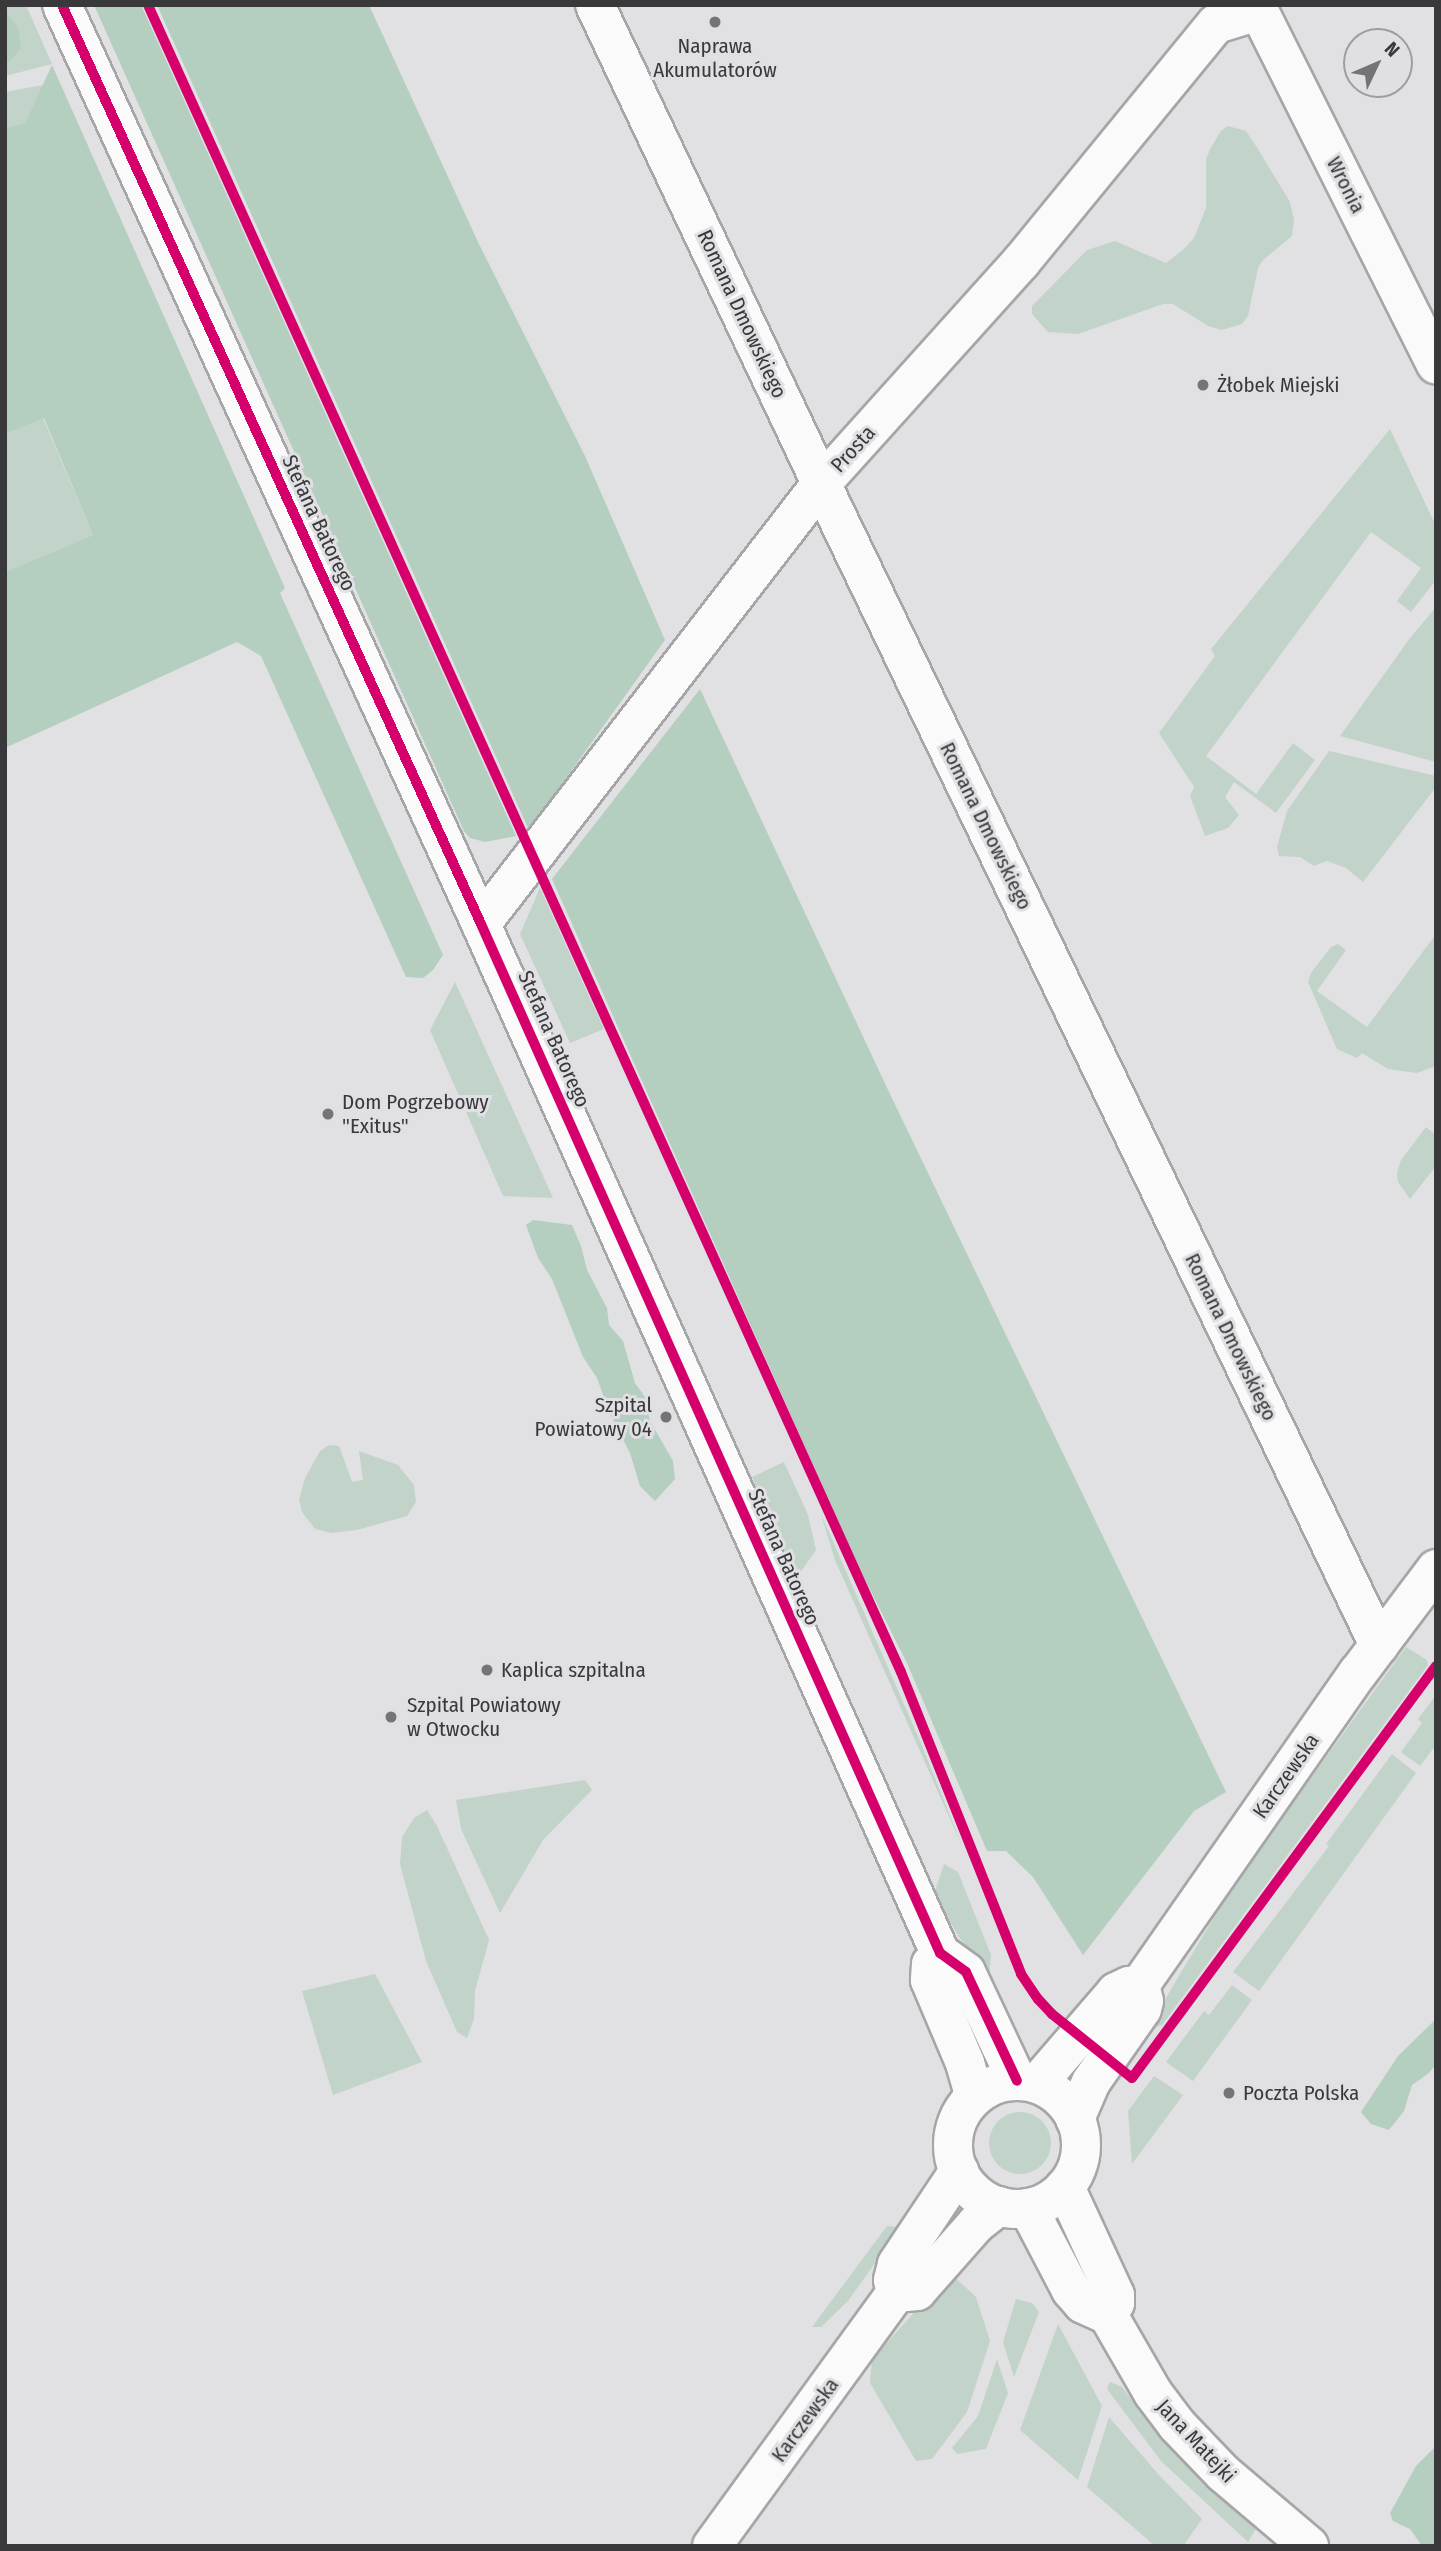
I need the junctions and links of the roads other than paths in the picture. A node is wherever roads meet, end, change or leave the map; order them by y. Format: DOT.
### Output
graph roads {
  1 [pos="62,5"];
  2 [pos="595,5"];
  3 [pos="1257,8"];
  4 [pos="1436,364"];
  5 [pos="821,484"];
  6 [pos="481,924"];
  7 [pos="1436,1569"];
  8 [pos="1379,1645"];
  9 [pos="940,1954"];
  10 [pos="1140,1985"];
  11 [pos="1027,2083"];
  12 [pos="975,2097"];
  13 [pos="1075,2119"];
  14 [pos="959,2171"];
  15 [pos="1065,2187"];
  16 [pos="1013,2207"];
  17 [pos="896,2293"];
  18 [pos="1108,2315"];
  19 [pos="712,2546"];
  20 [pos="1309,2546"];
  1 -- 6 [label="street, Stefana Batorego"];
  2 -- 5 [label="street, Romana Dmowskiego"];
  3 -- 4 [label="street, Wronia"];
  3 -- 5 [label="street, Prosta"];
  5 -- 6 [label="street, Prosta"];
  5 -- 8 [label="street, Romana Dmowskiego"];
  6 -- 9 [label="street, Stefana Batorego"];
  7 -- 8 [label="street, Karczewska"];
  8 -- 10 [label="street, Karczewska"];
  9 -- 11 [label="street, Stefana Batorego"];
  9 -- 12 [label="street"];
  10 -- 11 [label="street, Karczewska"];
  10 -- 13 [label="street, Karczewska"];
  11 -- 12 [label="street"];
  11 -- 13 [label="street"];
  12 -- 14 [label="street"];
  13 -- 15 [label="street"];
  14 -- 16 [label="street"];
  14 -- 17 [label="street, Karczewska"];
  15 -- 16 [label="street"];
  15 -- 18 [label="street"];
  16 -- 17 [label="street"];
  16 -- 18 [label="street"];
  17 -- 19 [label="street, Karczewska"];
  18 -- 20 [label="street, Jana Matejki"];
}
